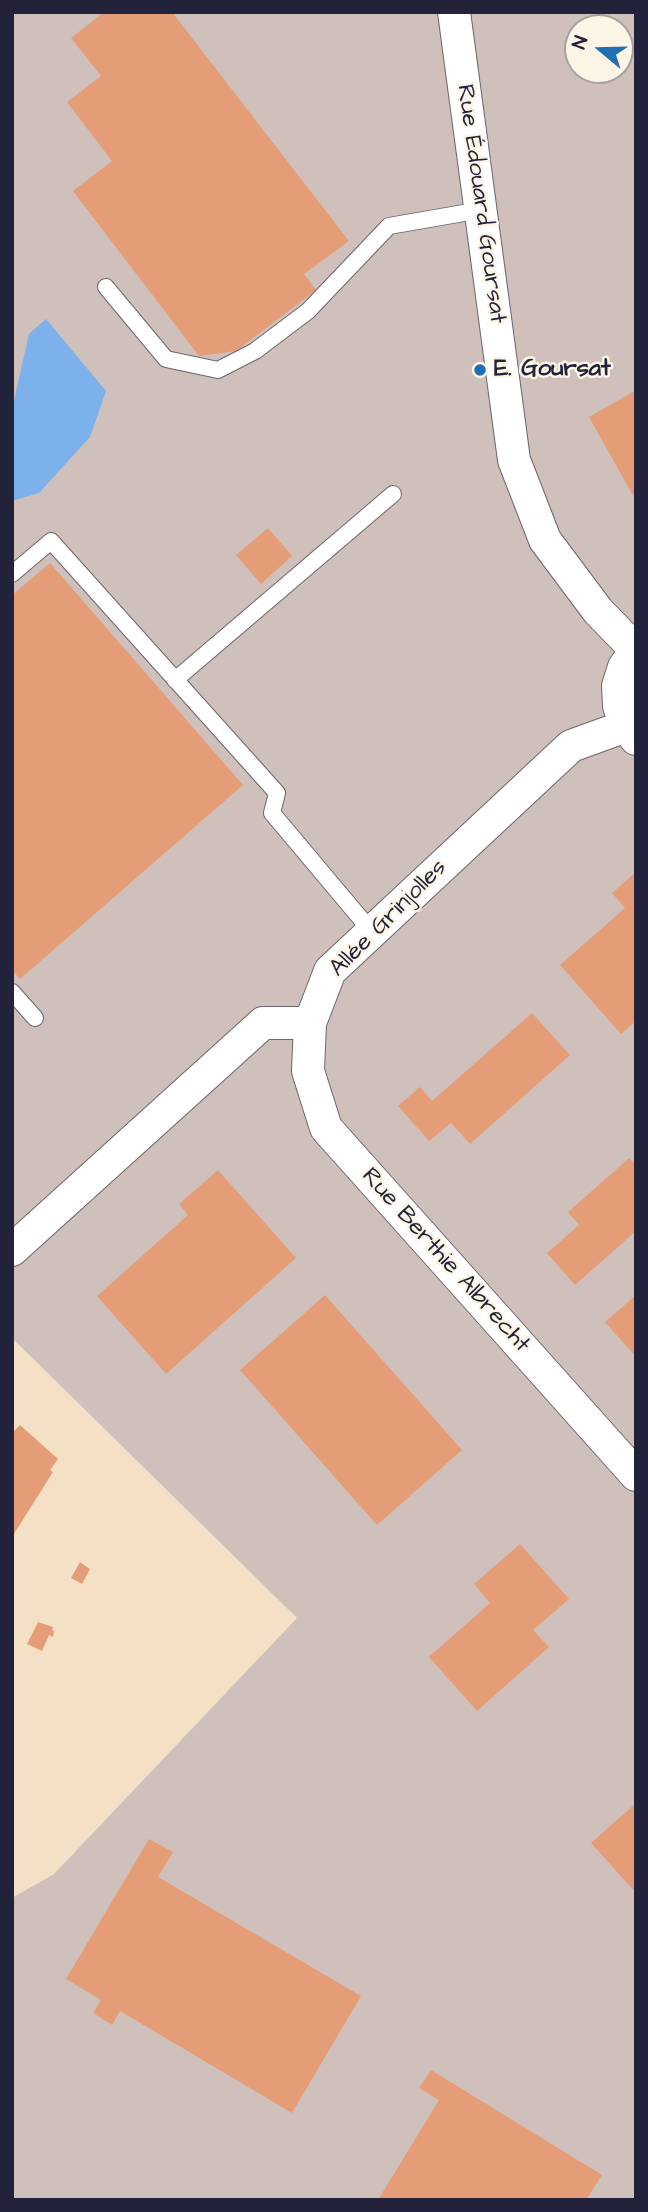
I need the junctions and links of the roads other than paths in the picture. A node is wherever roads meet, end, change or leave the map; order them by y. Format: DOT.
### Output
graph roads {
  1 [pos="454,12"];
  2 [pos="481,210"];
  3 [pos="106,287"];
  4 [pos="393,494"];
  5 [pos="12,574"];
  6 [pos="636,650"];
  7 [pos="175,680"];
  8 [pos="631,732"];
  9 [pos="372,932"];
  10 [pos="12,992"];
  11 [pos="35,1017"];
  12 [pos="310,1023"];
  13 [pos="12,1251"];
  14 [pos="636,1475"];
  1 -- 2 [label="street, Rue Édouard Goursat"];
  2 -- 3 [label="lane"];
  2 -- 6 [label="street, Rue Édouard Goursat"];
  4 -- 7 [label="lane"];
  5 -- 7 [label="lane"];
  6 -- 8 [label="street"];
  7 -- 9 [label="lane"];
  8 -- 9 [label="street, Allée Grinjolles"];
  9 -- 12 [label="street, Allée Grinjolles"];
  10 -- 11 [label="lane"];
  12 -- 13 [label="street"];
  12 -- 14 [label="street, Rue Berthie Albrecht"];
}
